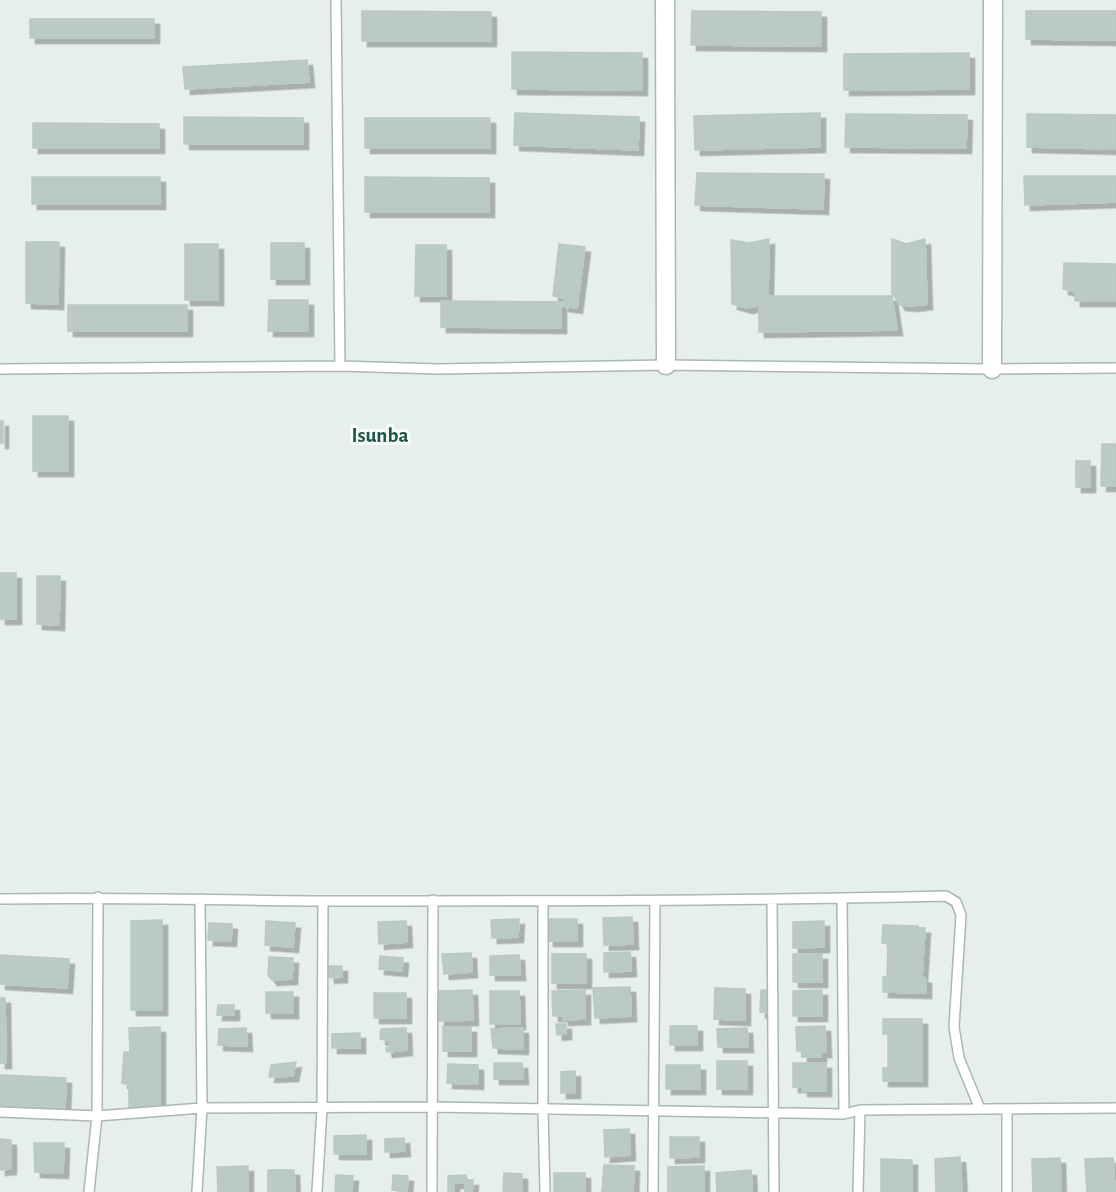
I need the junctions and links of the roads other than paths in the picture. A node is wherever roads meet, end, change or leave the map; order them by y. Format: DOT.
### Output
graph roads {
  1 [pos="336,0"];
  2 [pos="665,0"];
  3 [pos="993,0"];
  4 [pos="666,365"];
  5 [pos="340,366"];
  6 [pos="1116,368"];
  7 [pos="0,369"];
  8 [pos="992,369"];
  9 [pos="98,897"];
  10 [pos="842,898"];
  11 [pos="0,899"];
  12 [pos="200,899"];
  13 [pos="433,900"];
  14 [pos="772,900"];
  15 [pos="323,901"];
  16 [pos="543,901"];
  17 [pos="655,901"];
  18 [pos="431,1107"];
  19 [pos="202,1108"];
  20 [pos="1116,1108"];
  21 [pos="322,1109"];
  22 [pos="543,1109"];
  23 [pos="980,1109"];
  24 [pos="860,1110"];
  25 [pos="1006,1110"];
  26 [pos="653,1111"];
  27 [pos="774,1111"];
  28 [pos="0,1112"];
  29 [pos="844,1114"];
  30 [pos="97,1116"];
  31 [pos="89,1192"];
  32 [pos="198,1192"];
  33 [pos="317,1192"];
  34 [pos="432,1192"];
  35 [pos="545,1192"];
  36 [pos="653,1192"];
  37 [pos="774,1192"];
  38 [pos="858,1192"];
  39 [pos="1007,1192"];
  1 -- 5 [label="lane"];
  2 -- 4 [label="street"];
  3 -- 8 [label="street"];
  4 -- 5 [label="lane"];
  4 -- 8 [label="lane"];
  5 -- 7 [label="lane"];
  6 -- 8 [label="lane"];
  9 -- 11 [label="lane"];
  9 -- 12 [label="lane"];
  9 -- 30 [label="lane"];
  10 -- 14 [label="lane"];
  10 -- 23 [label="lane"];
  10 -- 29 [label="lane"];
  12 -- 15 [label="lane"];
  12 -- 19 [label="lane"];
  13 -- 15 [label="lane"];
  13 -- 16 [label="lane"];
  13 -- 18 [label="lane"];
  14 -- 17 [label="lane"];
  14 -- 27 [label="lane"];
  15 -- 21 [label="lane"];
  16 -- 17 [label="lane"];
  16 -- 22 [label="lane"];
  17 -- 26 [label="lane"];
  18 -- 21 [label="lane"];
  18 -- 22 [label="lane"];
  18 -- 34 [label="lane"];
  19 -- 21 [label="lane"];
  19 -- 30 [label="lane"];
  19 -- 32 [label="lane"];
  20 -- 25 [label="lane"];
  21 -- 33 [label="lane"];
  22 -- 26 [label="lane"];
  22 -- 35 [label="lane"];
  23 -- 24 [label="lane"];
  23 -- 25 [label="lane"];
  24 -- 29 [label="lane"];
  24 -- 38 [label="lane"];
  25 -- 39 [label="lane"];
  26 -- 27 [label="lane"];
  26 -- 36 [label="lane"];
  27 -- 29 [label="lane"];
  27 -- 37 [label="lane"];
  28 -- 30 [label="lane"];
  30 -- 31 [label="lane"];
}
